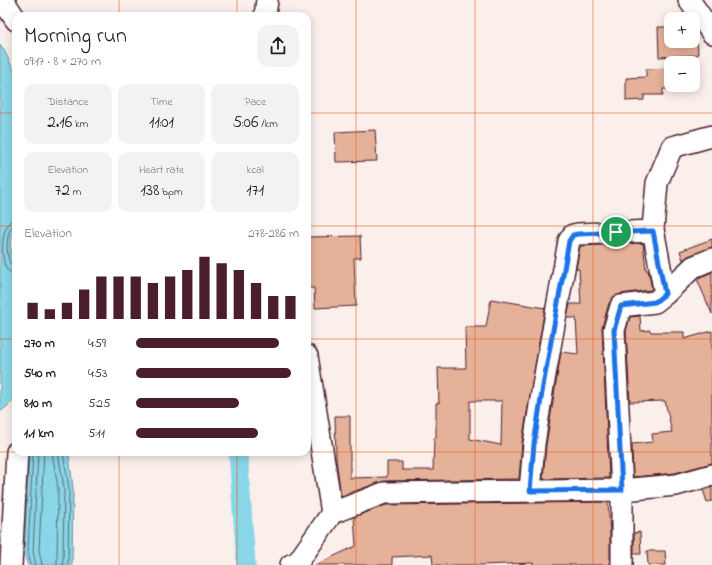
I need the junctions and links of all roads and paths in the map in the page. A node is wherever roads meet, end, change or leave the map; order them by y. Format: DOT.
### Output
graph roads {
  1 [pos="3,0"];
  2 [pos="267,0"];
  3 [pos="689,0"];
  4 [pos="266,12"];
  5 [pos="12,14"];
  6 [pos="712,33"];
  7 [pos="712,136"];
  8 [pos="653,231"];
  9 [pos="712,259"];
  10 [pos="665,294"];
  11 [pos="311,381"];
  12 [pos="17,456"];
  13 [pos="712,475"];
  14 [pos="622,490"];
  15 [pos="530,491"];
  16 [pos="332,513"];
  17 [pos="294,563"];
  18 [pos="11,565"];
  19 [pos="622,565"];
  1 -- 5 [label="street"];
  2 -- 4 [label="street"];
  3 -- 6 [label="street"];
  7 -- 8 [label="street"];
  8 -- 10 [label="street"];
  8 -- 15 [label="street"];
  9 -- 10 [label="street"];
  10 -- 14 [label="street"];
  11 -- 16 [label="street"];
  12 -- 18 [label="street"];
  13 -- 14 [label="street"];
  14 -- 15 [label="street"];
  14 -- 19 [label="street"];
  15 -- 16 [label="street"];
  16 -- 17 [label="street"];
}
